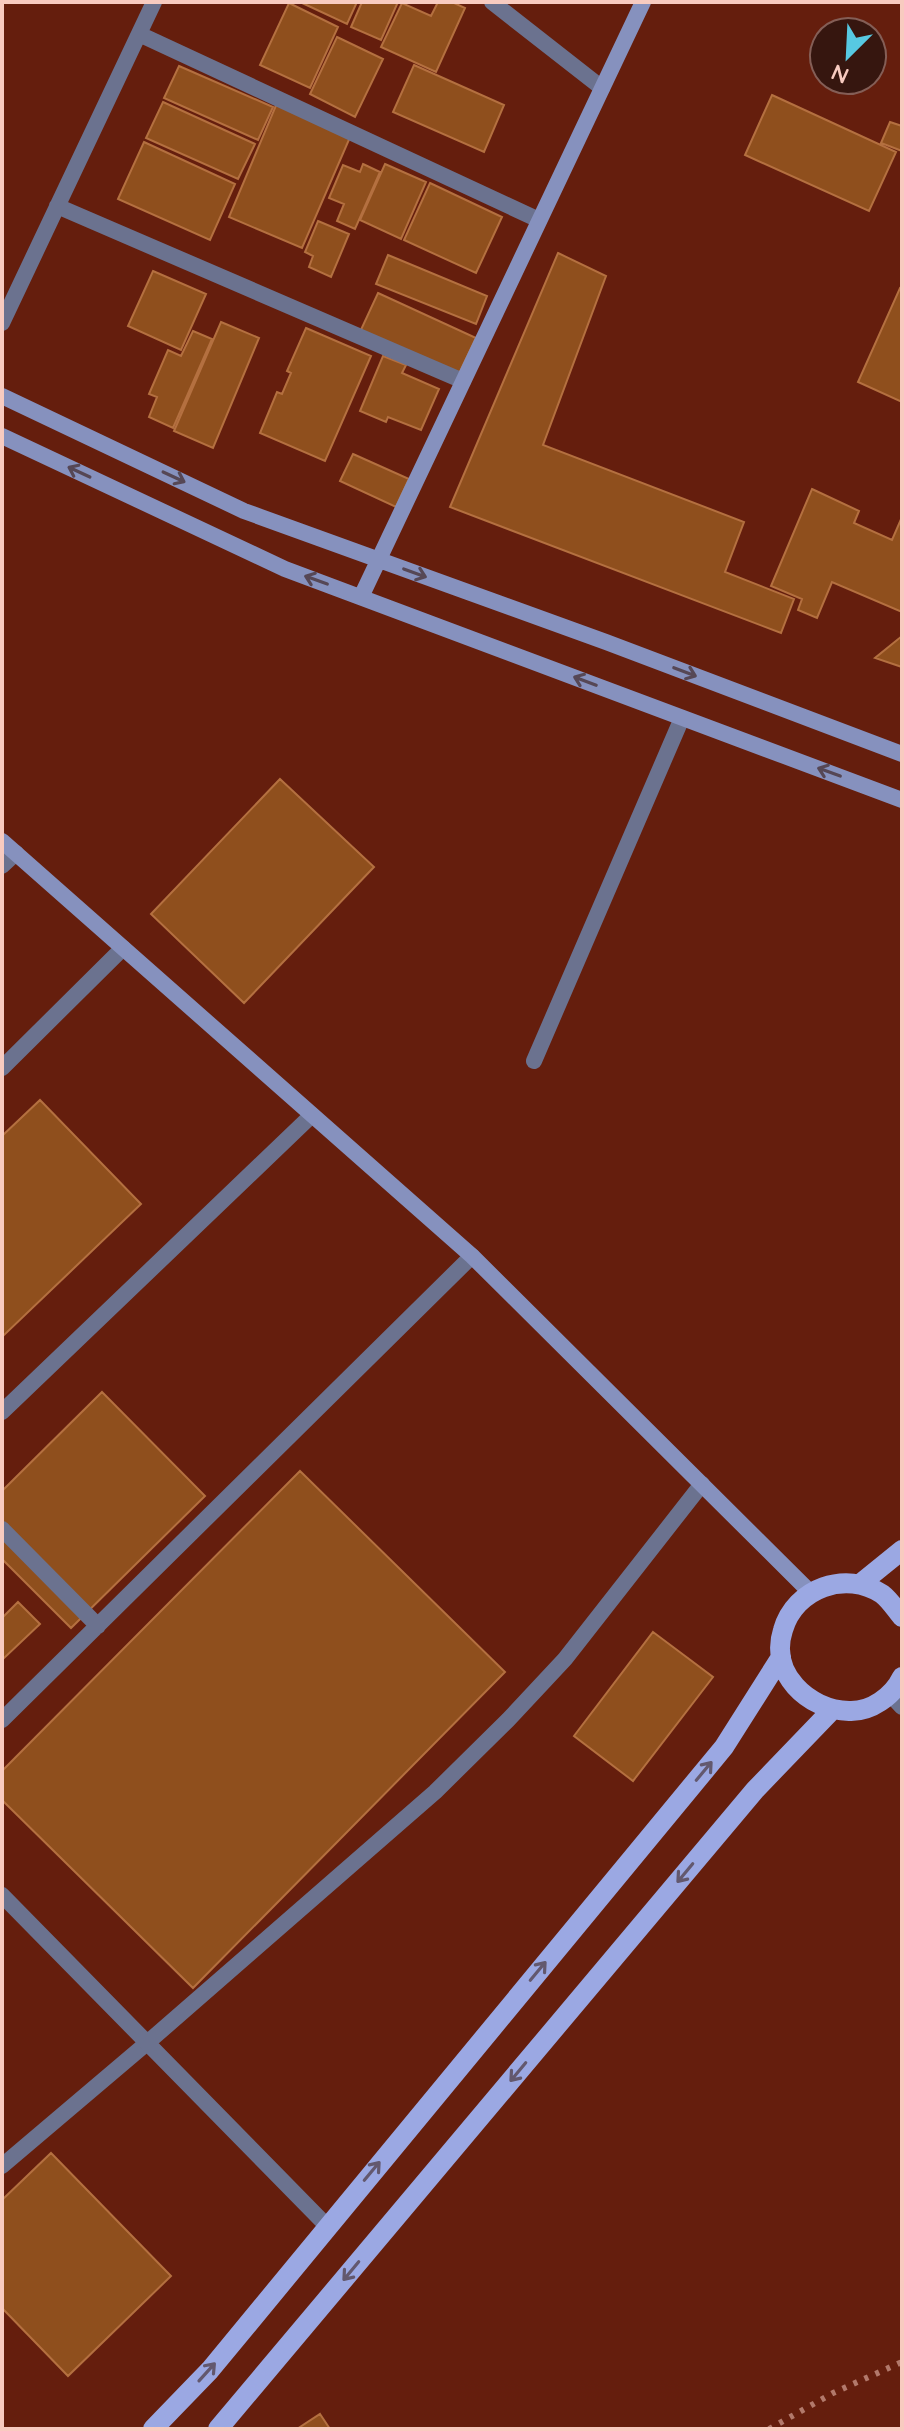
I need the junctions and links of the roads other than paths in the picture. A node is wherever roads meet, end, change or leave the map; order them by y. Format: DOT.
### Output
graph roads {
  1 [pos="154,2"];
  2 [pos="492,2"];
  3 [pos="643,2"];
  4 [pos="139,34"];
  5 [pos="602,88"];
  6 [pos="57,206"];
  7 [pos="539,220"];
  8 [pos="2,323"];
  9 [pos="463,381"];
  10 [pos="2,396"];
  11 [pos="2,436"];
  12 [pos="378,559"];
  13 [pos="361,597"];
  14 [pos="682,718"];
  15 [pos="902,754"];
  16 [pos="902,800"];
  17 [pos="2,841"];
  18 [pos="16,853"];
  19 [pos="2,866"];
  20 [pos="123,948"];
  21 [pos="534,1061"];
  22 [pos="2,1068"];
  23 [pos="312,1115"];
  24 [pos="472,1256"];
  25 [pos="2,1412"];
  26 [pos="702,1484"];
  27 [pos="2,1529"];
  28 [pos="902,1550"];
  29 [pos="860,1584"];
  30 [pos="811,1593"];
  31 [pos="902,1617"];
  32 [pos="98,1626"];
  33 [pos="781,1657"];
  34 [pos="902,1677"];
  35 [pos="896,1701"];
  36 [pos="831,1711"];
  37 [pos="2,1720"];
  38 [pos="2,1895"];
  39 [pos="147,2043"];
  40 [pos="2,2166"];
  41 [pos="327,2226"];
  42 [pos="153,2429"];
  43 [pos="218,2429"];
  1 -- 4 [label="street"];
  2 -- 5 [label="street"];
  3 -- 5 [label="main road"];
  4 -- 6 [label="street"];
  4 -- 7 [label="street"];
  5 -- 7 [label="main road"];
  6 -- 8 [label="street"];
  6 -- 9 [label="street"];
  7 -- 9 [label="main road"];
  9 -- 12 [label="main road"];
  10 -- 12 [label="main road, one-way"];
  13 -- 11 [label="main road, one-way"];
  12 -- 13 [label="main road"];
  12 -- 15 [label="main road, one-way"];
  14 -- 13 [label="main road, one-way"];
  16 -- 14 [label="main road, one-way"];
  14 -- 21 [label="street"];
  17 -- 18 [label="main road"];
  18 -- 19 [label="street"];
  18 -- 20 [label="main road"];
  20 -- 22 [label="street"];
  20 -- 23 [label="main road"];
  23 -- 24 [label="main road"];
  23 -- 25 [label="street"];
  24 -- 26 [label="main road"];
  24 -- 32 [label="street"];
  26 -- 30 [label="main road"];
  26 -- 39 [label="street"];
  27 -- 32 [label="street"];
  28 -- 29 [label="main road"];
  29 -- 30 [label="main road"];
  29 -- 31 [label="main road"];
  30 -- 33 [label="main road"];
  32 -- 37 [label="street"];
  33 -- 36 [label="main road"];
  41 -- 33 [label="main road, one-way"];
  34 -- 35 [label="main road"];
  35 -- 36 [label="main road"];
  36 -- 43 [label="main road, one-way"];
  38 -- 39 [label="street"];
  39 -- 40 [label="street"];
  39 -- 41 [label="street"];
  42 -- 41 [label="main road, one-way"];
}
